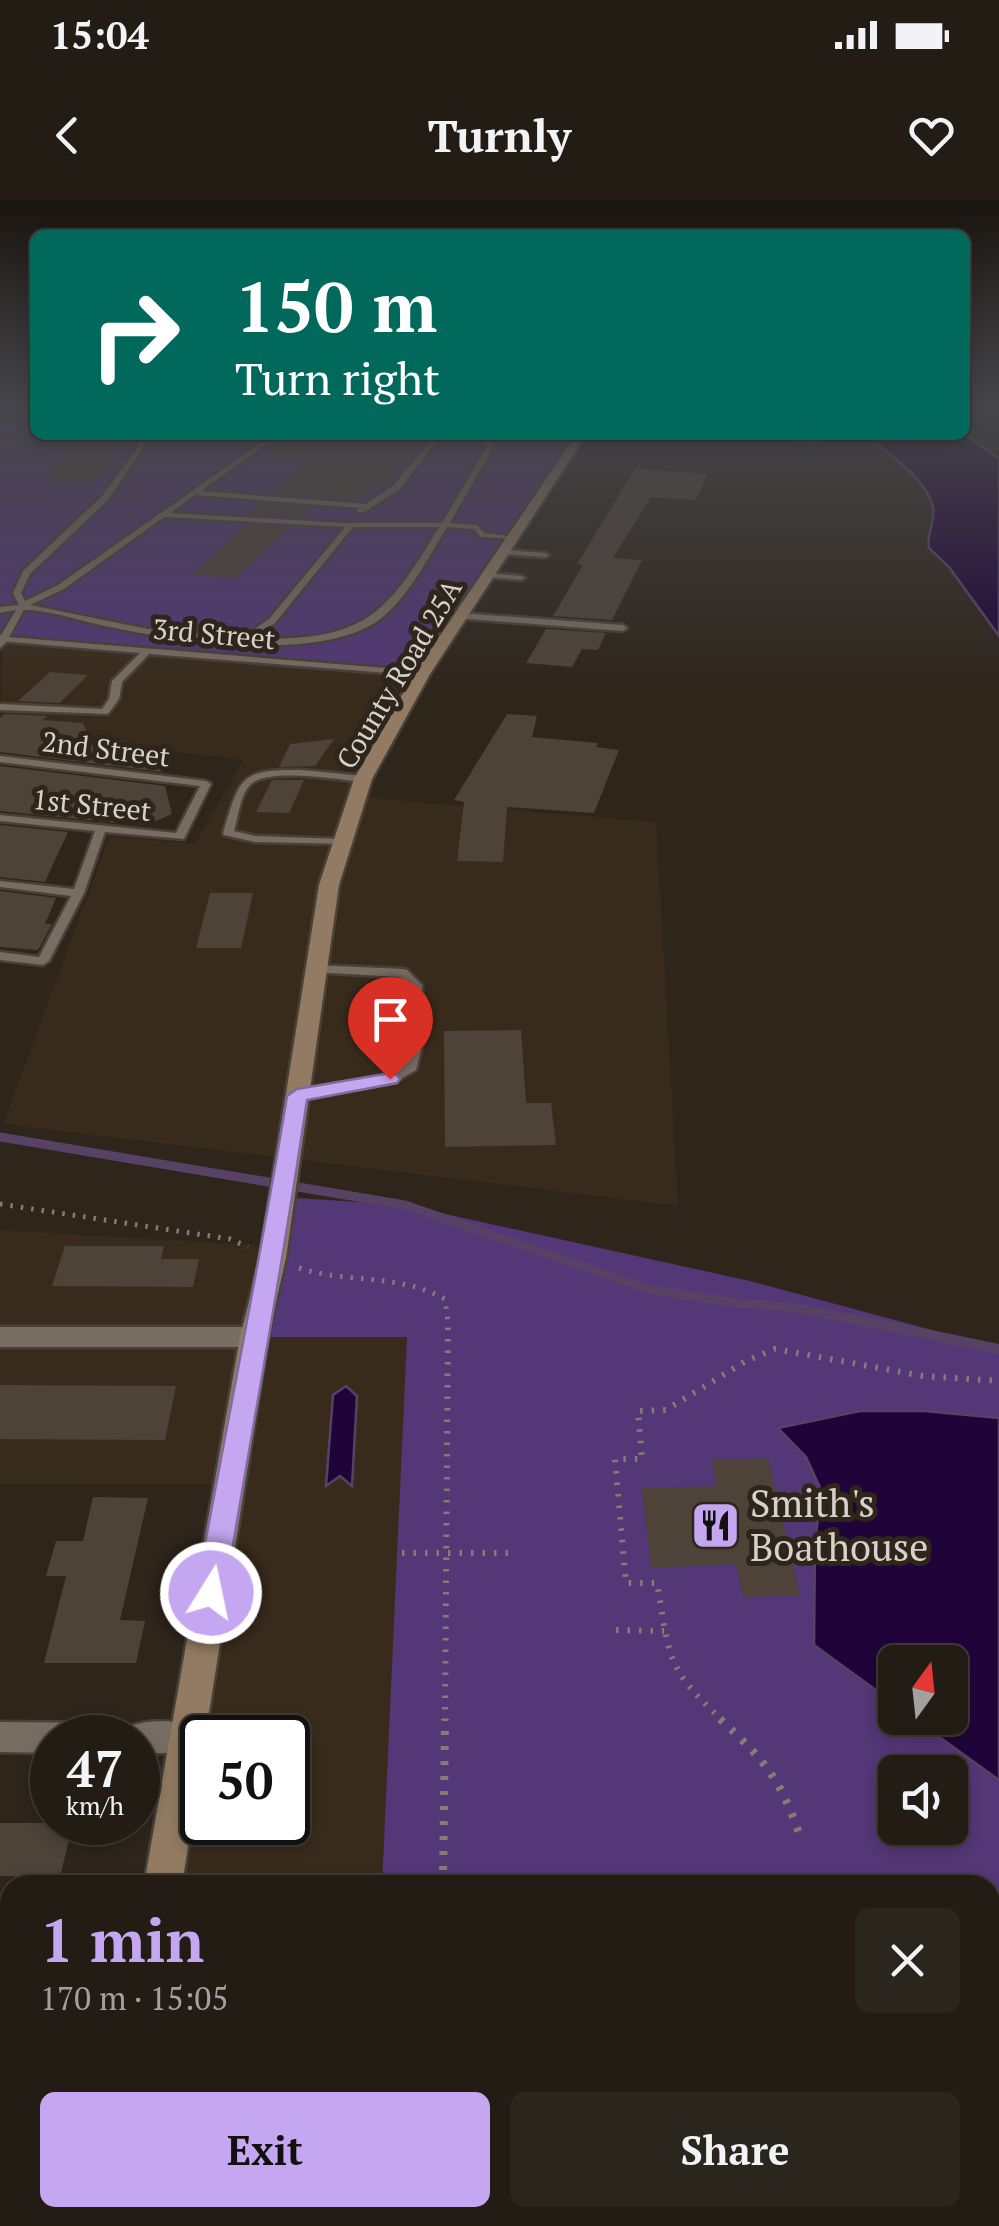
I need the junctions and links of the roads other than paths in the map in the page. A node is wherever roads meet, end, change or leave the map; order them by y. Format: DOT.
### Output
graph roads {
  1 [pos="101,502"];
  2 [pos="182,502"];
  3 [pos="298,502"];
  4 [pos="374,502"];
  5 [pos="457,502"];
  6 [pos="536,502"];
  7 [pos="367,506"];
  8 [pos="163,515"];
  9 [pos="348,525"];
  10 [pos="441,527"];
  11 [pos="508,544"];
  12 [pos="545,554"];
  13 [pos="488,575"];
  14 [pos="521,578"];
  15 [pos="24,605"];
  16 [pos="0,610"];
  17 [pos="460,616"];
  18 [pos="623,628"];
  19 [pos="1,642"];
  20 [pos="238,643"];
  21 [pos="146,651"];
  22 [pos="422,674"];
  23 [pos="0,707"];
  24 [pos="0,758"];
  25 [pos="363,778"];
  26 [pos="206,784"];
  27 [pos="0,818"];
  28 [pos="101,829"];
  29 [pos="343,842"];
  30 [pos="0,884"];
  31 [pos="78,893"];
  32 [pos="0,956"];
  33 [pos="315,969"];
  34 [pos="297,1096"];
  35 [pos="0,1337"];
  36 [pos="254,1337"];
  37 [pos="190,1715"];
  38 [pos="0,1737"];
  39 [pos="30,1737"];
  40 [pos="180,1776"];
  41 [pos="165,1875"];
  1 -- 15 [label="lane"];
  2 -- 8 [label="lane"];
  3 -- 7 [label="lane"];
  4 -- 7 [label="lane"];
  5 -- 10 [label="lane"];
  6 -- 11 [label="main road, County Road 25A"];
  7 -- 9 [label="lane"];
  8 -- 9 [label="lane"];
  8 -- 15 [label="lane"];
  9 -- 10 [label="lane"];
  9 -- 20 [label="lane"];
  10 -- 11 [label="lane"];
  10 -- 20 [label="lane"];
  11 -- 12 [label="lane"];
  11 -- 13 [label="main road, County Road 25A"];
  13 -- 14 [label="lane"];
  13 -- 17 [label="main road, County Road 25A"];
  15 -- 16 [label="lane"];
  15 -- 19 [label="lane"];
  15 -- 20 [label="lane"];
  17 -- 18 [label="lane"];
  17 -- 22 [label="main road, County Road 25A"];
  19 -- 21 [label="lane, 3rd Street"];
  21 -- 22 [label="lane, 3rd Street"];
  21 -- 23 [label="lane"];
  22 -- 25 [label="main road, County Road 25A"];
  24 -- 26 [label="lane, 2nd Street"];
  25 -- 29 [label="main road, County Road 25A"];
  25 -- 29 [label="lane"];
  26 -- 28 [label="lane, 1st Street"];
  27 -- 28 [label="lane, 1st Street"];
  28 -- 31 [label="lane"];
  29 -- 33 [label="main road, County Road 25A"];
  30 -- 31 [label="lane"];
  31 -- 32 [label="lane"];
  33 -- 34 [label="main road, County Road 25A"];
  33 -- 34 [label="lane"];
  34 -- 36 [label="main road, County Road 25A"];
  35 -- 36 [label="street"];
  36 -- 37 [label="main road, County Road 25A"];
  38 -- 39 [label="street"];
  40 -- 41 [label="main road, County Road 25A"];
}
